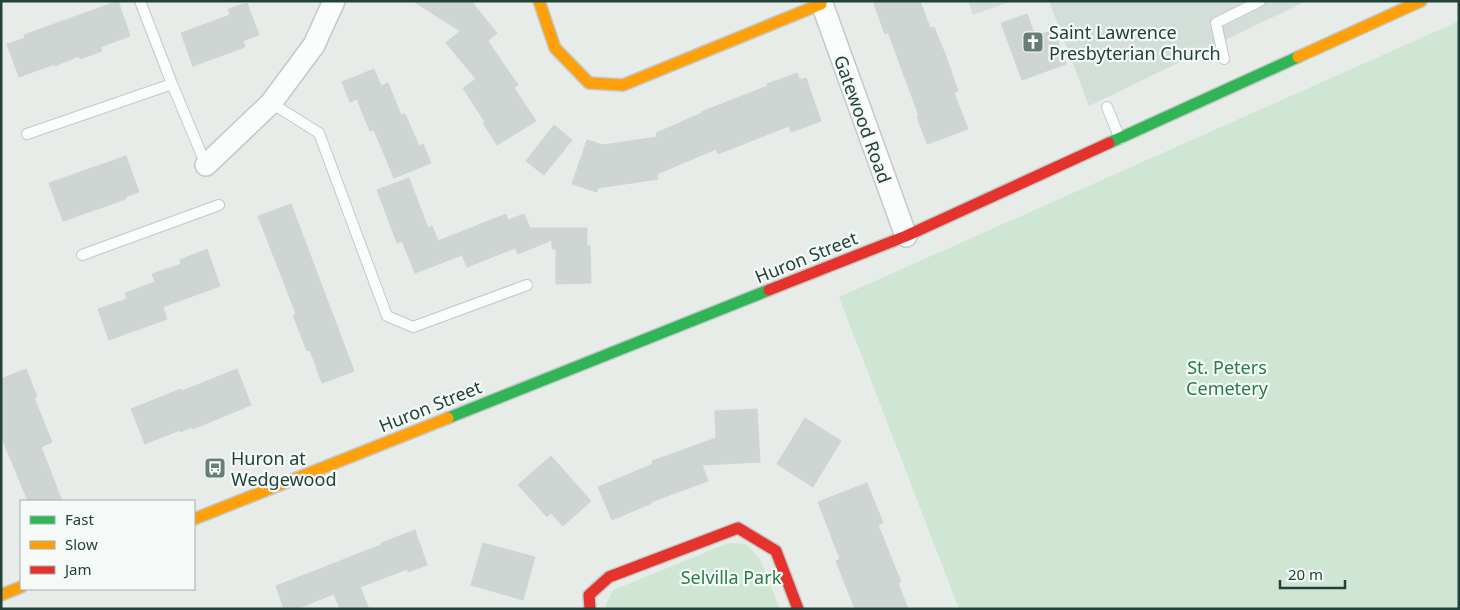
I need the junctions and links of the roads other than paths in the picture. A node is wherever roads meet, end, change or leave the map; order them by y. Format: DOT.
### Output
graph roads {
  1 [pos="140,1"];
  2 [pos="334,1"];
  3 [pos="539,1"];
  4 [pos="1260,1"];
  5 [pos="1421,1"];
  6 [pos="821,2"];
  7 [pos="1224,59"];
  8 [pos="172,84"];
  9 [pos="271,103"];
  10 [pos="1107,107"];
  11 [pos="27,134"];
  12 [pos="1120,139"];
  13 [pos="206,165"];
  14 [pos="219,205"];
  15 [pos="906,236"];
  16 [pos="82,255"];
  17 [pos="527,285"];
  18 [pos="195,519"];
  19 [pos="20,587"];
  20 [pos="1,595"];
  21 [pos="590,609"];
  22 [pos="798,609"];
  1 -- 8 [label="lane"];
  2 -- 9 [label="street"];
  3 -- 6 [label="main road"];
  4 -- 7 [label="lane"];
  5 -- 12 [label="main road, Huron Street"];
  6 -- 15 [label="street, Gatewood Road"];
  8 -- 11 [label="lane"];
  8 -- 13 [label="lane"];
  9 -- 13 [label="street"];
  9 -- 17 [label="lane"];
  10 -- 12 [label="lane"];
  12 -- 15 [label="main road, Huron Street"];
  14 -- 16 [label="lane"];
  15 -- 18 [label="main road, Huron Street"];
  19 -- 20 [label="main road"];
  21 -- 22 [label="main road"];
}
